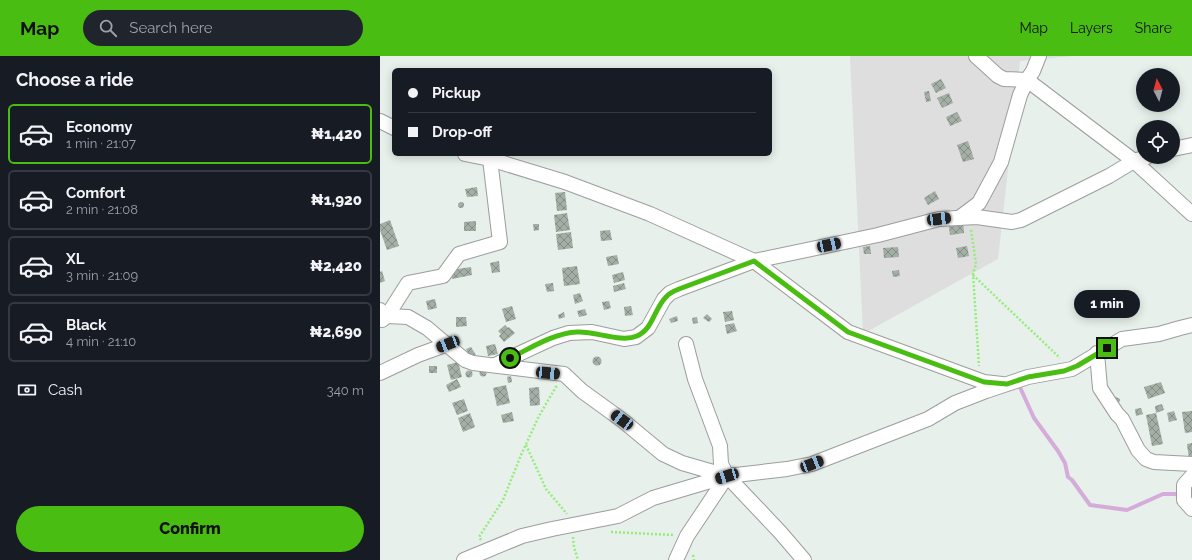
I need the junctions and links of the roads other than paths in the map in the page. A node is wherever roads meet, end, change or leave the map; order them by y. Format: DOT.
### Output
graph roads {
  1 [pos="976,56"];
  2 [pos="1038,56"];
  3 [pos="1027,80"];
  4 [pos="380,121"];
  5 [pos="392,127"];
  6 [pos="1192,145"];
  7 [pos="1180,148"];
  8 [pos="475,156"];
  9 [pos="1136,156"];
  10 [pos="490,159"];
  11 [pos="1136,162"];
  12 [pos="1146,164"];
  13 [pos="1192,214"];
  14 [pos="964,217"];
  15 [pos="754,261"];
  16 [pos="382,316"];
  17 [pos="1192,325"];
  18 [pos="448,344"];
  19 [pos="686,344"];
  20 [pos="1097,353"];
  21 [pos="495,365"];
  22 [pos="380,373"];
  23 [pos="1007,384"];
  24 [pos="1192,464"];
  25 [pos="727,476"];
  26 [pos="1192,476"];
  27 [pos="1192,509"];
  28 [pos="464,560"];
  29 [pos="676,560"];
  30 [pos="804,560"];
  1 -- 3 [label="street"];
  2 -- 3 [label="street"];
  3 -- 9 [label="street"];
  3 -- 14 [label="street"];
  4 -- 5 [label="street"];
  6 -- 7 [label="street"];
  8 -- 10 [label="street"];
  10 -- 15 [label="street"];
  10 -- 16 [label="street"];
  11 -- 14 [label="street"];
  12 -- 13 [label="street"];
  14 -- 15 [label="street"];
  15 -- 21 [label="street"];
  15 -- 23 [label="street"];
  16 -- 18 [label="street"];
  17 -- 20 [label="street"];
  18 -- 21 [label="street"];
  18 -- 22 [label="street"];
  19 -- 25 [label="street"];
  20 -- 23 [label="street"];
  20 -- 24 [label="street"];
  21 -- 25 [label="street"];
  23 -- 25 [label="street"];
  25 -- 28 [label="street"];
  25 -- 29 [label="street"];
  25 -- 30 [label="street"];
  26 -- 27 [label="street"];
}
